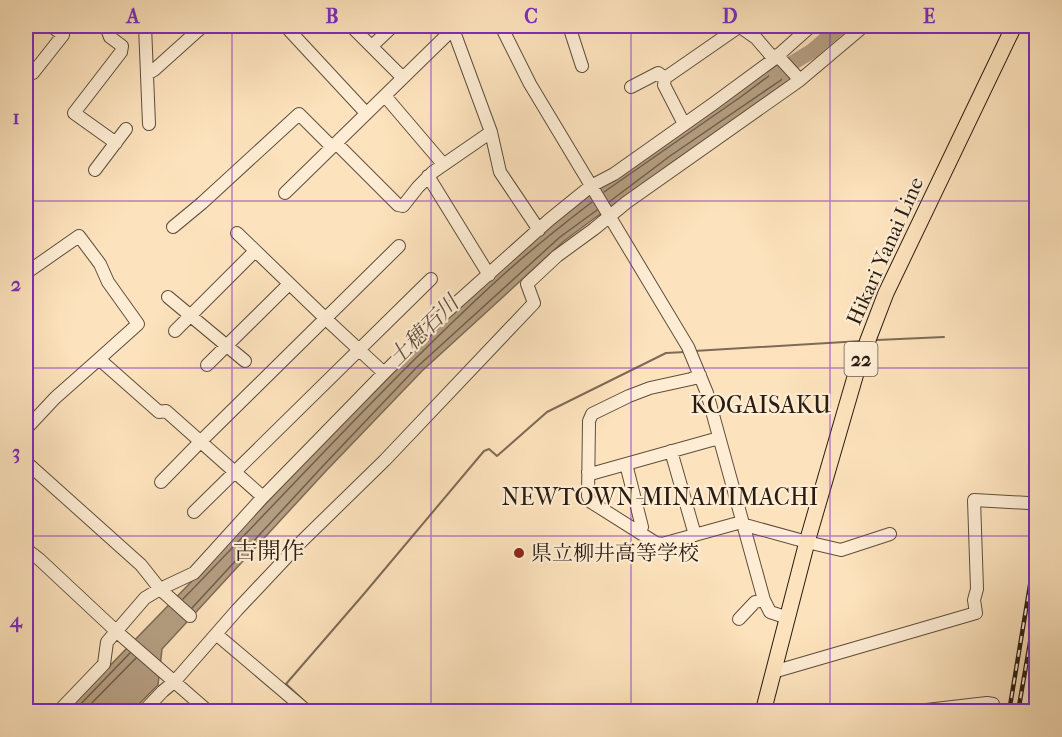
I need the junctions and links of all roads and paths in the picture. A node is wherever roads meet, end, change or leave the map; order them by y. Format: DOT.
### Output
graph roads {
  1 [pos="51,26"];
  2 [pos="106,26"];
  3 [pos="145,26"];
  4 [pos="203,26"];
  5 [pos="292,26"];
  6 [pos="351,26"];
  7 [pos="393,26"];
  8 [pos="501,26"];
  9 [pos="569,26"];
  10 [pos="739,26"];
  11 [pos="811,26"];
  12 [pos="864,26"];
  13 [pos="1014,26"];
  14 [pos="454,27"];
  15 [pos="372,46"];
  16 [pos="777,57"];
  17 [pos="582,66"];
  18 [pos="26,68"];
  19 [pos="147,74"];
  20 [pos="403,78"];
  21 [pos="665,78"];
  22 [pos="799,79"];
  23 [pos="631,87"];
  24 [pos="385,96"];
  25 [pos="366,113"];
  26 [pos="149,124"];
  27 [pos="684,124"];
  28 [pos="126,129"];
  29 [pos="491,132"];
  30 [pos="116,143"];
  31 [pos="334,145"];
  32 [pos="443,164"];
  33 [pos="94,170"];
  34 [pos="428,176"];
  35 [pos="592,188"];
  36 [pos="285,193"];
  37 [pos="608,215"];
  38 [pos="173,227"];
  39 [pos="539,230"];
  40 [pos="237,233"];
  41 [pos="399,246"];
  42 [pos="255,250"];
  43 [pos="26,273"];
  44 [pos="489,275"];
  45 [pos="431,279"];
  46 [pos="290,284"];
  47 [pos="168,297"];
  48 [pos="189,315"];
  49 [pos="326,319"];
  50 [pos="175,331"];
  51 [pos="226,346"];
  52 [pos="360,350"];
  53 [pos="99,359"];
  54 [pos="245,361"];
  55 [pos="207,365"];
  56 [pos="384,373"];
  57 [pos="700,375"];
  58 [pos="26,429"];
  59 [pos="719,438"];
  60 [pos="201,441"];
  61 [pos="671,451"];
  62 [pos="26,462"];
  63 [pos="626,464"];
  64 [pos="235,472"];
  65 [pos="588,472"];
  66 [pos="161,482"];
  67 [pos="263,497"];
  68 [pos="1028,502"];
  69 [pos="194,512"];
  70 [pos="744,525"];
  71 [pos="640,532"];
  72 [pos="890,534"];
  73 [pos="695,535"];
  74 [pos="807,542"];
  75 [pos="26,549"];
  76 [pos="160,589"];
  77 [pos="764,600"];
  78 [pos="190,616"];
  79 [pos="788,618"];
  80 [pos="739,619"];
  81 [pos="116,631"];
  82 [pos="216,634"];
  83 [pos="1036,647"];
  84 [pos="773,672"];
  85 [pos="175,681"];
  86 [pos="1030,703"];
  87 [pos="58,711"];
  88 [pos="143,711"];
  89 [pos="209,711"];
  90 [pos="308,711"];
  91 [pos="763,711"];
  92 [pos="909,711"];
  93 [pos="993,711"];
  1 -- 18 [label="street"];
  2 -- 30 [label="street"];
  3 -- 19 [label="street"];
  4 -- 19 [label="street"];
  5 -- 25 [label="street"];
  6 -- 15 [label="street"];
  7 -- 15 [label="street"];
  8 -- 35 [label="street"];
  9 -- 17 [label="street"];
  10 -- 16 [label="street"];
  10 -- 21 [label="street"];
  11 -- 16 [label="street"];
  12 -- 22 [label="street"];
  13 -- 74 [label="main road, Hikari Yanai Line / 22"];
  14 -- 20 [label="street"];
  14 -- 29 [label="street"];
  15 -- 20 [label="street"];
  16 -- 22 [label="street"];
  16 -- 27 [label="street"];
  19 -- 26 [label="street"];
  20 -- 24 [label="street"];
  21 -- 23 [label="street"];
  21 -- 27 [label="street"];
  22 -- 37 [label="street"];
  24 -- 25 [label="street"];
  24 -- 32 [label="street"];
  25 -- 31 [label="street"];
  27 -- 35 [label="street"];
  28 -- 30 [label="street"];
  29 -- 32 [label="street"];
  29 -- 39 [label="street"];
  30 -- 33 [label="street"];
  31 -- 34 [label="street"];
  31 -- 36 [label="street"];
  31 -- 38 [label="street"];
  32 -- 34 [label="street"];
  34 -- 44 [label="street"];
  35 -- 37 [label="street"];
  35 -- 39 [label="street"];
  37 -- 57 [label="street"];
  37 -- 82 [label="street"];
  39 -- 44 [label="street"];
  40 -- 42 [label="street"];
  41 -- 49 [label="street"];
  42 -- 46 [label="street"];
  42 -- 48 [label="street"];
  43 -- 53 [label="street"];
  44 -- 56 [label="street"];
  45 -- 52 [label="street"];
  46 -- 49 [label="street"];
  46 -- 51 [label="street"];
  47 -- 48 [label="street"];
  48 -- 50 [label="street"];
  48 -- 51 [label="street"];
  49 -- 52 [label="street"];
  49 -- 60 [label="street"];
  51 -- 54 [label="street"];
  51 -- 55 [label="street"];
  52 -- 56 [label="street"];
  52 -- 64 [label="street"];
  53 -- 58 [label="street"];
  53 -- 60 [label="street"];
  56 -- 67 [label="street"];
  57 -- 59 [label="street"];
  57 -- 65 [label="street"];
  59 -- 61 [label="street"];
  59 -- 70 [label="street"];
  60 -- 64 [label="street"];
  60 -- 66 [label="street"];
  61 -- 63 [label="street"];
  61 -- 73 [label="street"];
  62 -- 76 [label="street"];
  63 -- 65 [label="street"];
  63 -- 71 [label="street"];
  64 -- 67 [label="street"];
  64 -- 69 [label="street"];
  65 -- 71 [label="street"];
  67 -- 76 [label="street"];
  68 -- 84 [label="street"];
  70 -- 73 [label="street"];
  70 -- 74 [label="street"];
  70 -- 77 [label="street"];
  71 -- 73 [label="street"];
  72 -- 74 [label="street"];
  74 -- 79 [label="main road, Hikari Yanai Line / 22"];
  75 -- 81 [label="street"];
  76 -- 78 [label="street"];
  76 -- 81 [label="street"];
  77 -- 79 [label="street"];
  77 -- 80 [label="street"];
  79 -- 84 [label="main road, Hikari Yanai Line / 22"];
  81 -- 85 [label="street"];
  81 -- 87 [label="street"];
  82 -- 85 [label="street"];
  82 -- 90 [label="street"];
  83 -- 86 [label="street"];
  84 -- 91 [label="main road, Hikari Yanai Line / 22"];
  85 -- 88 [label="street"];
  85 -- 89 [label="street"];
  92 -- 93 [label="street"];
}
